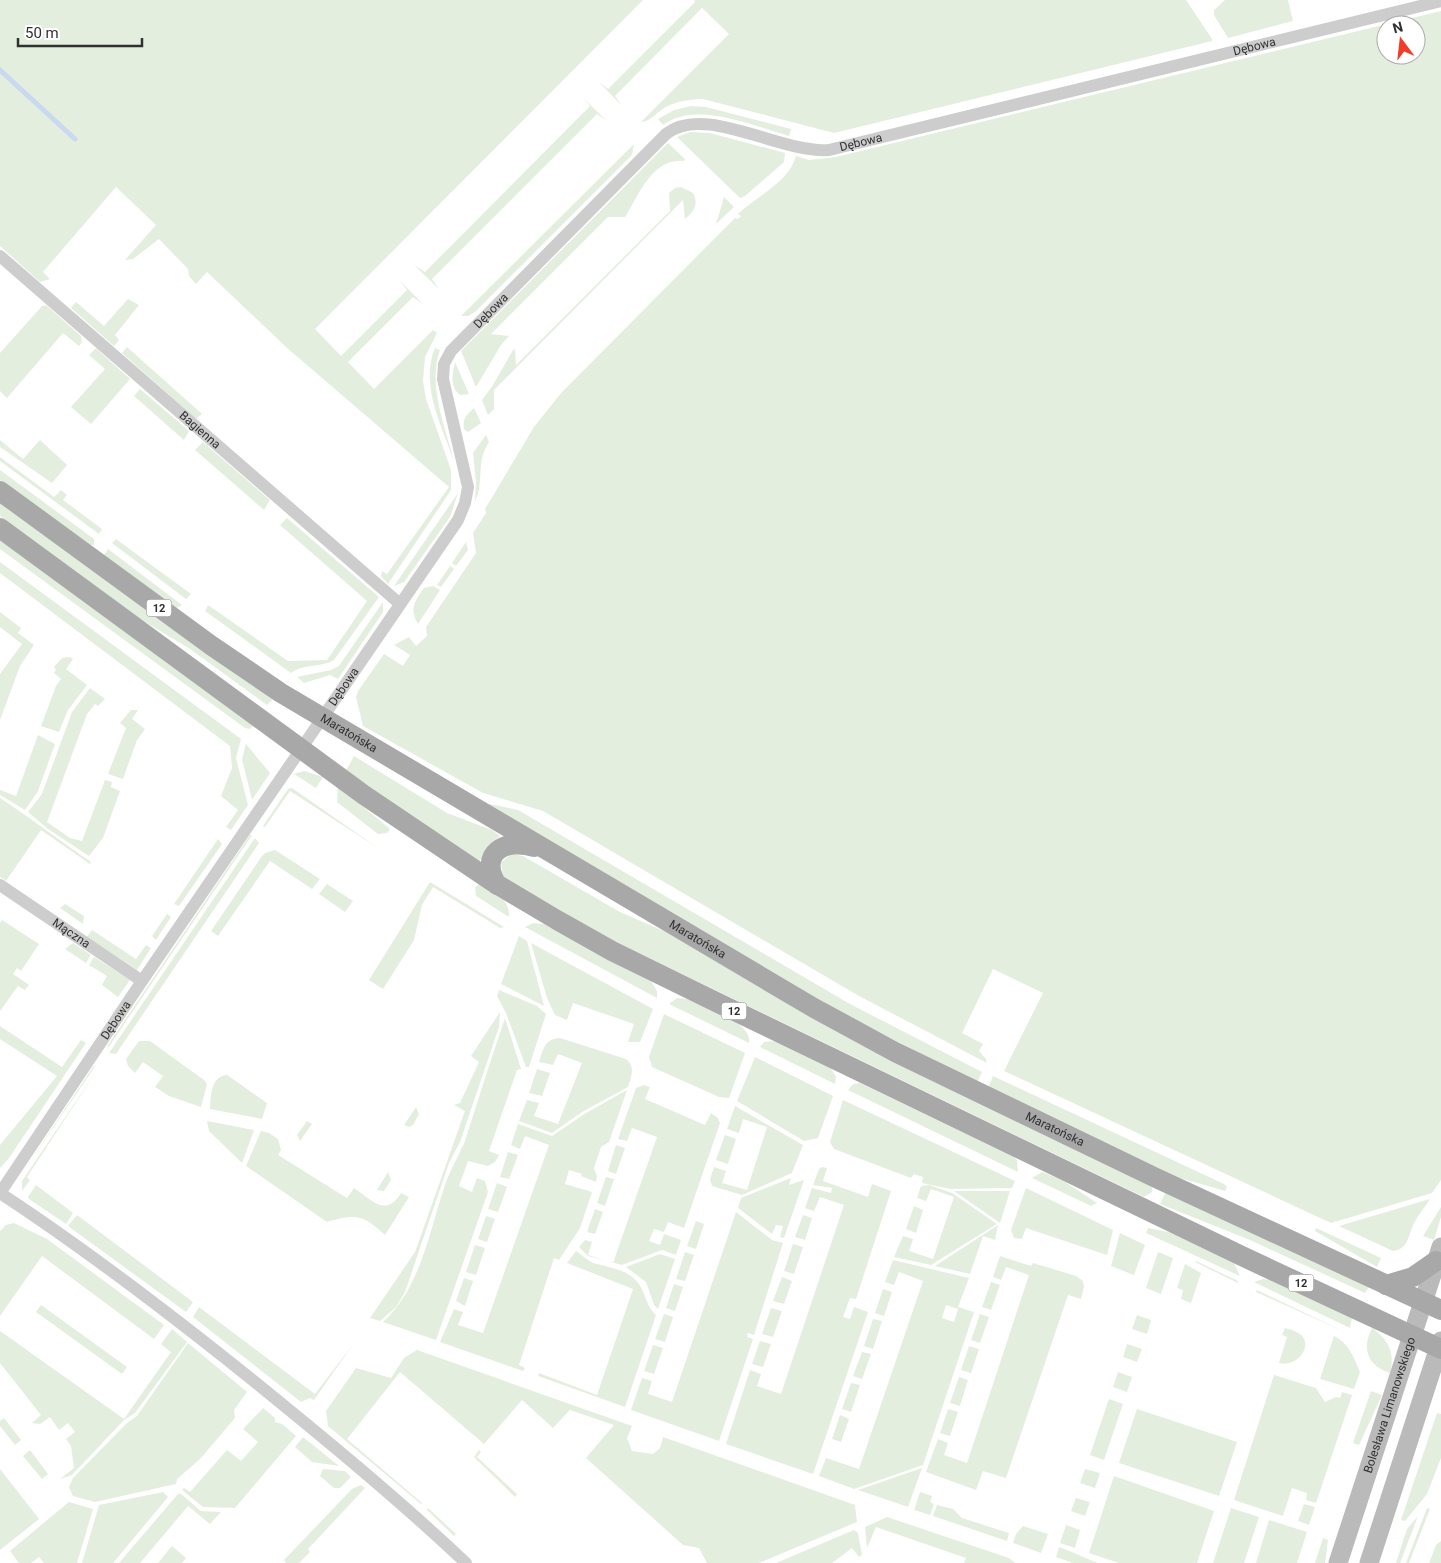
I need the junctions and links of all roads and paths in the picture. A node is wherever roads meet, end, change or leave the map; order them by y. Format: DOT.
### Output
graph roads {
  1 [pos="1441,1"];
  2 [pos="0,256"];
  3 [pos="0,491"];
  4 [pos="0,528"];
  5 [pos="400,604"];
  6 [pos="322,718"];
  7 [pos="301,749"];
  8 [pos="550,853"];
  9 [pos="497,885"];
  10 [pos="0,886"];
  11 [pos="142,981"];
  12 [pos="1154,1177"];
  13 [pos="0,1193"];
  14 [pos="1143,1208"];
  15 [pos="1438,1254"];
  16 [pos="1386,1285"];
  17 [pos="1432,1306"];
  18 [pos="1412,1335"];
  19 [pos="1440,1346"];
  20 [pos="466,1563"];
  21 [pos="1338,1563"];
  22 [pos="1369,1563"];
  1 -- 5 [label="street, Dębowa"];
  2 -- 5 [label="street, Bagienna"];
  3 -- 6 [label="main road, Maratońska / 12"];
  4 -- 7 [label="main road, 12"];
  5 -- 6 [label="street, Dębowa"];
  6 -- 7 [label="street, Dębowa"];
  6 -- 8 [label="main road, Maratońska / 12"];
  7 -- 9 [label="main road, 12"];
  7 -- 11 [label="street, Dębowa"];
  8 -- 9 [label="main road"];
  8 -- 12 [label="main road, Maratońska / 12"];
  9 -- 14 [label="main road, 12"];
  10 -- 11 [label="street, Mączna"];
  11 -- 13 [label="street, Dębowa"];
  12 -- 14 [label="main road"];
  12 -- 16 [label="main road, Maratońska / 12"];
  13 -- 20 [label="street"];
  14 -- 18 [label="main road, 12"];
  15 -- 16 [label="main road"];
  15 -- 17 [label="street, Bolesława Limanowskiego"];
  16 -- 17 [label="main road, Maratońska / 12"];
  17 -- 18 [label="street, Bolesława Limanowskiego"];
  18 -- 19 [label="main road, 12"];
  18 -- 21 [label="street, Bolesława Limanowskiego"];
  19 -- 22 [label="street"];
}
